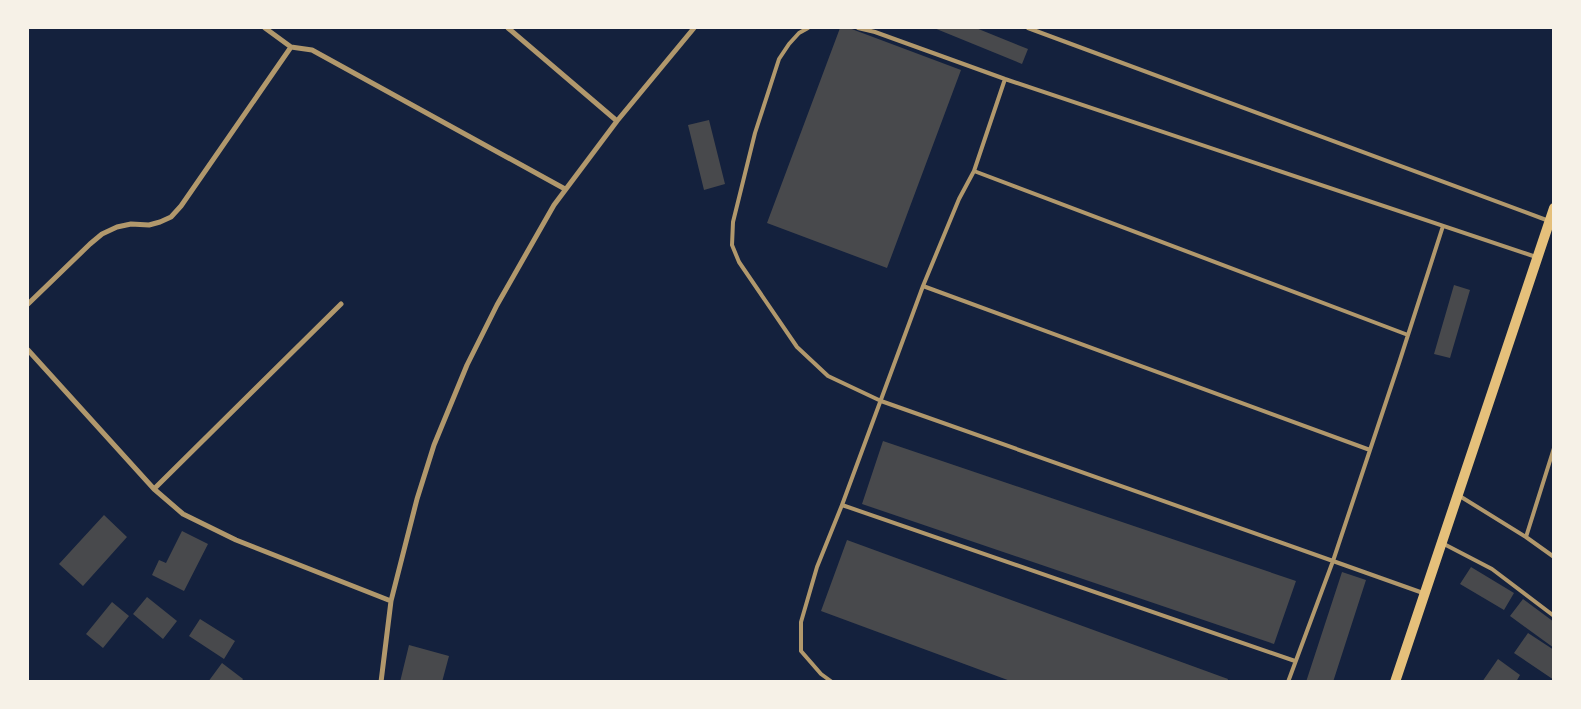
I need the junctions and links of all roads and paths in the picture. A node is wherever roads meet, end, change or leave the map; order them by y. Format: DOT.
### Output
graph roads {
  1 [pos="265,28"];
  2 [pos="508,28"];
  3 [pos="694,28"];
  4 [pos="808,28"];
  5 [pos="858,28"];
  6 [pos="1028,28"];
  7 [pos="291,47"];
  8 [pos="1005,79"];
  9 [pos="617,121"];
  10 [pos="974,171"];
  11 [pos="566,189"];
  12 [pos="1554,208"];
  13 [pos="1549,221"];
  14 [pos="1443,226"];
  15 [pos="1538,257"];
  16 [pos="923,286"];
  17 [pos="28,304"];
  18 [pos="341,304"];
  19 [pos="1408,335"];
  20 [pos="28,350"];
  21 [pos="881,401"];
  22 [pos="1370,450"];
  23 [pos="1553,450"];
  24 [pos="154,489"];
  25 [pos="1458,495"];
  26 [pos="842,505"];
  27 [pos="1526,537"];
  28 [pos="1442,543"];
  29 [pos="1554,557"];
  30 [pos="1333,561"];
  31 [pos="1425,594"];
  32 [pos="391,601"];
  33 [pos="1554,616"];
  34 [pos="1295,661"];
  35 [pos="381,682"];
  36 [pos="832,682"];
  37 [pos="1288,682"];
  38 [pos="1395,682"];
  1 -- 7 [label="street"];
  2 -- 9 [label="street"];
  3 -- 9 [label="street"];
  4 -- 21 [label="lane"];
  5 -- 8 [label="lane"];
  6 -- 13 [label="lane"];
  7 -- 11 [label="street"];
  7 -- 17 [label="street"];
  8 -- 10 [label="lane"];
  8 -- 14 [label="lane"];
  9 -- 11 [label="street"];
  10 -- 16 [label="lane"];
  10 -- 19 [label="lane"];
  11 -- 32 [label="street"];
  12 -- 13 [label="main road"];
  13 -- 15 [label="main road"];
  14 -- 15 [label="lane"];
  14 -- 19 [label="lane"];
  15 -- 25 [label="main road"];
  16 -- 21 [label="lane"];
  16 -- 22 [label="lane"];
  18 -- 24 [label="street"];
  19 -- 22 [label="lane"];
  20 -- 24 [label="street"];
  21 -- 26 [label="lane"];
  21 -- 30 [label="lane"];
  22 -- 30 [label="lane"];
  23 -- 27 [label="lane"];
  24 -- 32 [label="street"];
  25 -- 27 [label="lane"];
  25 -- 28 [label="main road"];
  26 -- 34 [label="lane"];
  26 -- 36 [label="lane"];
  27 -- 29 [label="lane"];
  28 -- 31 [label="main road"];
  28 -- 33 [label="lane"];
  30 -- 31 [label="lane"];
  30 -- 34 [label="lane"];
  31 -- 38 [label="main road"];
  32 -- 35 [label="street"];
  34 -- 37 [label="lane"];
}
